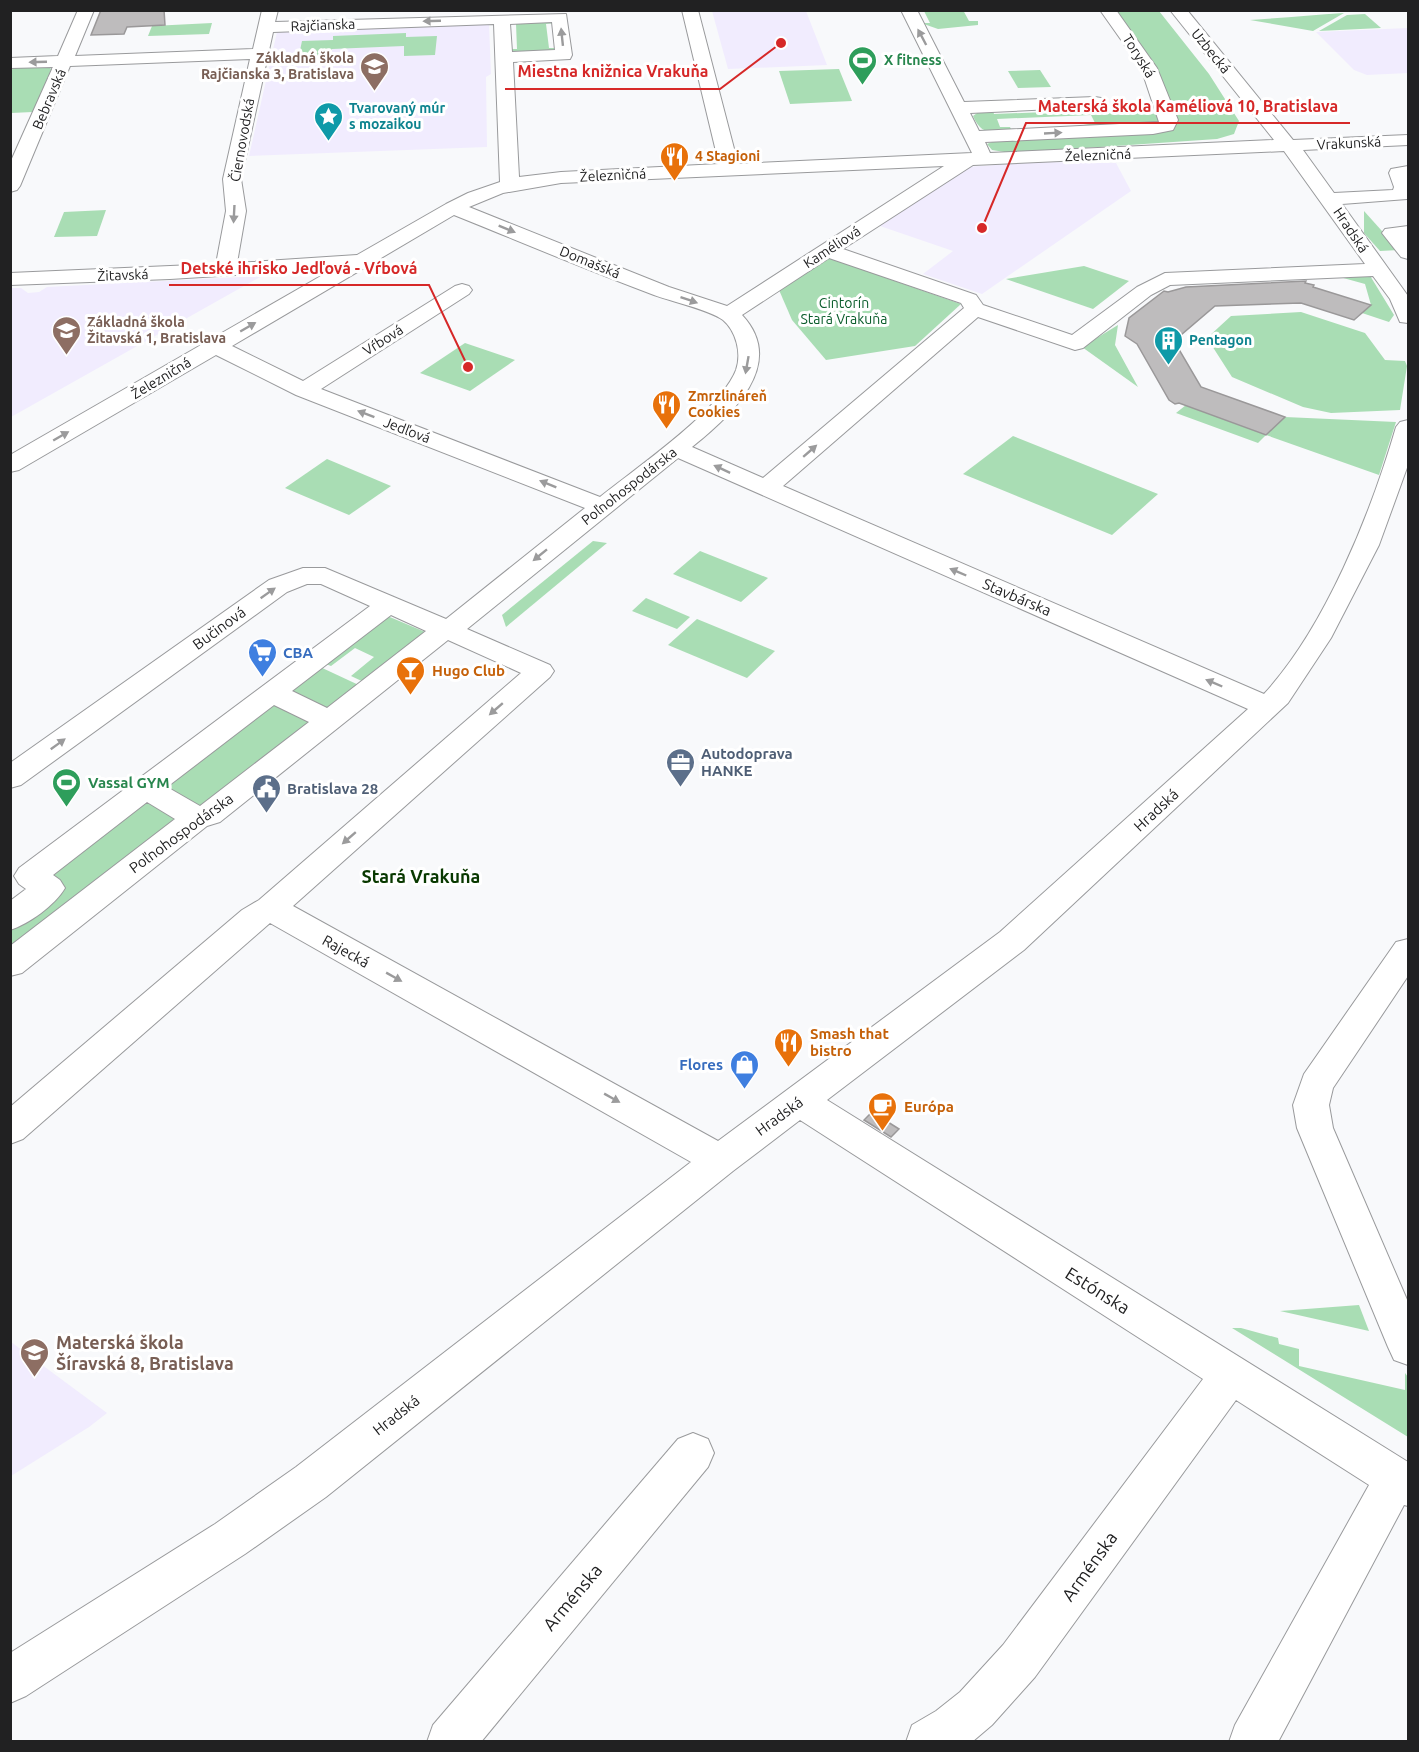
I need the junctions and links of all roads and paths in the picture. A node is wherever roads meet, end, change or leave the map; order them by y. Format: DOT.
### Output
graph roads {
  1 [pos="86,10"];
  2 [pos="270,10"];
  3 [pos="690,10"];
  4 [pos="909,10"];
  5 [pos="1108,10"];
  6 [pos="1178,10"];
  7 [pos="502,19"];
  8 [pos="263,40"];
  9 [pos="68,54"];
  10 [pos="503,57"];
  11 [pos="10,63"];
  12 [pos="1095,102"];
  13 [pos="958,108"];
  14 [pos="1262,114"];
  15 [pos="973,137"];
  16 [pos="1408,140"];
  17 [pos="1355,143"];
  18 [pos="1290,146"];
  19 [pos="1207,150"];
  20 [pos="981,160"];
  21 [pos="902,163"];
  22 [pos="730,170"];
  23 [pos="1408,172"];
  24 [pos="936,179"];
  25 [pos="1316,180"];
  26 [pos="510,184"];
  27 [pos="10,186"];
  28 [pos="1331,199"];
  29 [pos="453,207"];
  30 [pos="1408,232"];
  31 [pos="827,250"];
  32 [pos="1408,253"];
  33 [pos="364,260"];
  34 [pos="307,263"];
  35 [pos="225,270"];
  36 [pos="1378,270"];
  37 [pos="10,279"];
  38 [pos="313,290"];
  39 [pos="462,290"];
  40 [pos="975,309"];
  41 [pos="729,314"];
  42 [pos="1408,316"];
  43 [pos="215,346"];
  44 [pos="303,390"];
  45 [pos="1408,427"];
  46 [pos="676,448"];
  47 [pos="10,465"];
  48 [pos="765,489"];
  49 [pos="602,506"];
  50 [pos="380,611"];
  51 [pos="443,633"];
  52 [pos="271,692"];
  53 [pos="1268,707"];
  54 [pos="328,720"];
  55 [pos="10,778"];
  56 [pos="146,788"];
  57 [pos="198,818"];
  58 [pos="270,908"];
  59 [pos="14,915"];
  60 [pos="51,932"];
  61 [pos="1408,951"];
  62 [pos="10,964"];
  63 [pos="801,1102"];
  64 [pos="10,1129"];
  65 [pos="720,1160"];
  66 [pos="1408,1347"];
  67 [pos="1232,1373"];
  68 [pos="693,1453"];
  69 [pos="1404,1481"];
  70 [pos="10,1680"];
  71 [pos="450,1742"];
  72 [pos="929,1742"];
  73 [pos="1252,1742"];
  1 -- 9 [label="street, Bebravská"];
  2 -- 8 [label="street, Čiernovodská"];
  3 -- 22 [label="street"];
  13 -- 4 [label="street, one-way"];
  15 -- 5 [label="street, Toryská, one-way"];
  6 -- 14 [label="street, Uzbecká"];
  7 -- 8 [label="street, Rajčianska, one-way"];
  7 -- 10 [label="street"];
  10 -- 7 [label="street, Rajčianska, one-way"];
  8 -- 9 [label="street, Rajčianska"];
  8 -- 35 [label="street, Čiernovodská, one-way"];
  9 -- 11 [label="street, Rajčianska, one-way"];
  9 -- 27 [label="street, Bebravská"];
  10 -- 26 [label="street"];
  12 -- 13 [label="street"];
  13 -- 15 [label="street"];
  14 -- 17 [label="street"];
  14 -- 18 [label="street, Uzbecká"];
  14 -- 19 [label="street"];
  15 -- 20 [label="street"];
  16 -- 17 [label="street, Vrakunská"];
  17 -- 18 [label="street, Vrakunská"];
  17 -- 25 [label="street"];
  18 -- 19 [label="street, Železničná"];
  18 -- 25 [label="street, Hradská"];
  19 -- 20 [label="street, Železničná"];
  19 -- 25 [label="street"];
  20 -- 21 [label="street, Železničná"];
  20 -- 24 [label="street, Kaméliová"];
  21 -- 22 [label="street, Železničná"];
  21 -- 24 [label="street"];
  22 -- 26 [label="street, Železničná"];
  23 -- 28 [label="street"];
  24 -- 31 [label="street, Kaméliová"];
  25 -- 28 [label="street, Hradská"];
  26 -- 29 [label="street, Železničná"];
  28 -- 36 [label="street, Hradská"];
  29 -- 33 [label="street, Železničná"];
  29 -- 41 [label="street, Domašská, one-way"];
  30 -- 32 [label="street"];
  31 -- 40 [label="street"];
  31 -- 41 [label="street, Kaméliová"];
  33 -- 34 [label="street, Žitavská"];
  33 -- 38 [label="street, Železničná"];
  34 -- 35 [label="street, Žitavská"];
  34 -- 38 [label="street"];
  35 -- 37 [label="street, Žitavská"];
  36 -- 40 [label="street"];
  36 -- 42 [label="street, Hradská"];
  43 -- 38 [label="street, Železničná, one-way"];
  39 -- 44 [label="street, Vŕbová"];
  48 -- 40 [label="street, one-way"];
  41 -- 46 [label="street, Poľnohospodárska, one-way"];
  43 -- 44 [label="street, Jedľová"];
  47 -- 43 [label="street, Železničná, one-way"];
  49 -- 44 [label="street, Jedľová, one-way"];
  45 -- 53 [label="street, Hradská"];
  48 -- 46 [label="street, Stavbárska, one-way"];
  46 -- 49 [label="street, Poľnohospodárska"];
  53 -- 48 [label="street, Stavbárska, one-way"];
  49 -- 51 [label="street, Poľnohospodárska, one-way"];
  50 -- 52 [label="street"];
  51 -- 54 [label="street, Poľnohospodárska"];
  55 -- 51 [label="street, Bučinová, one-way"];
  51 -- 58 [label="street, one-way"];
  52 -- 54 [label="street"];
  52 -- 56 [label="street"];
  53 -- 63 [label="street, Hradská"];
  54 -- 57 [label="street, Poľnohospodárska"];
  56 -- 57 [label="street"];
  56 -- 59 [label="street"];
  57 -- 60 [label="street, Poľnohospodárska"];
  58 -- 64 [label="street"];
  58 -- 65 [label="street, Rajecká, one-way"];
  59 -- 60 [label="street"];
  60 -- 62 [label="street, Poľnohospodárska"];
  61 -- 66 [label="street"];
  63 -- 65 [label="street, Hradská"];
  63 -- 67 [label="street, Estónska"];
  65 -- 70 [label="street, Hradská"];
  67 -- 69 [label="street, Estónska"];
  67 -- 72 [label="street, Arménska"];
  68 -- 71 [label="street, Arménska"];
  69 -- 73 [label="street, Estónska"];
}
